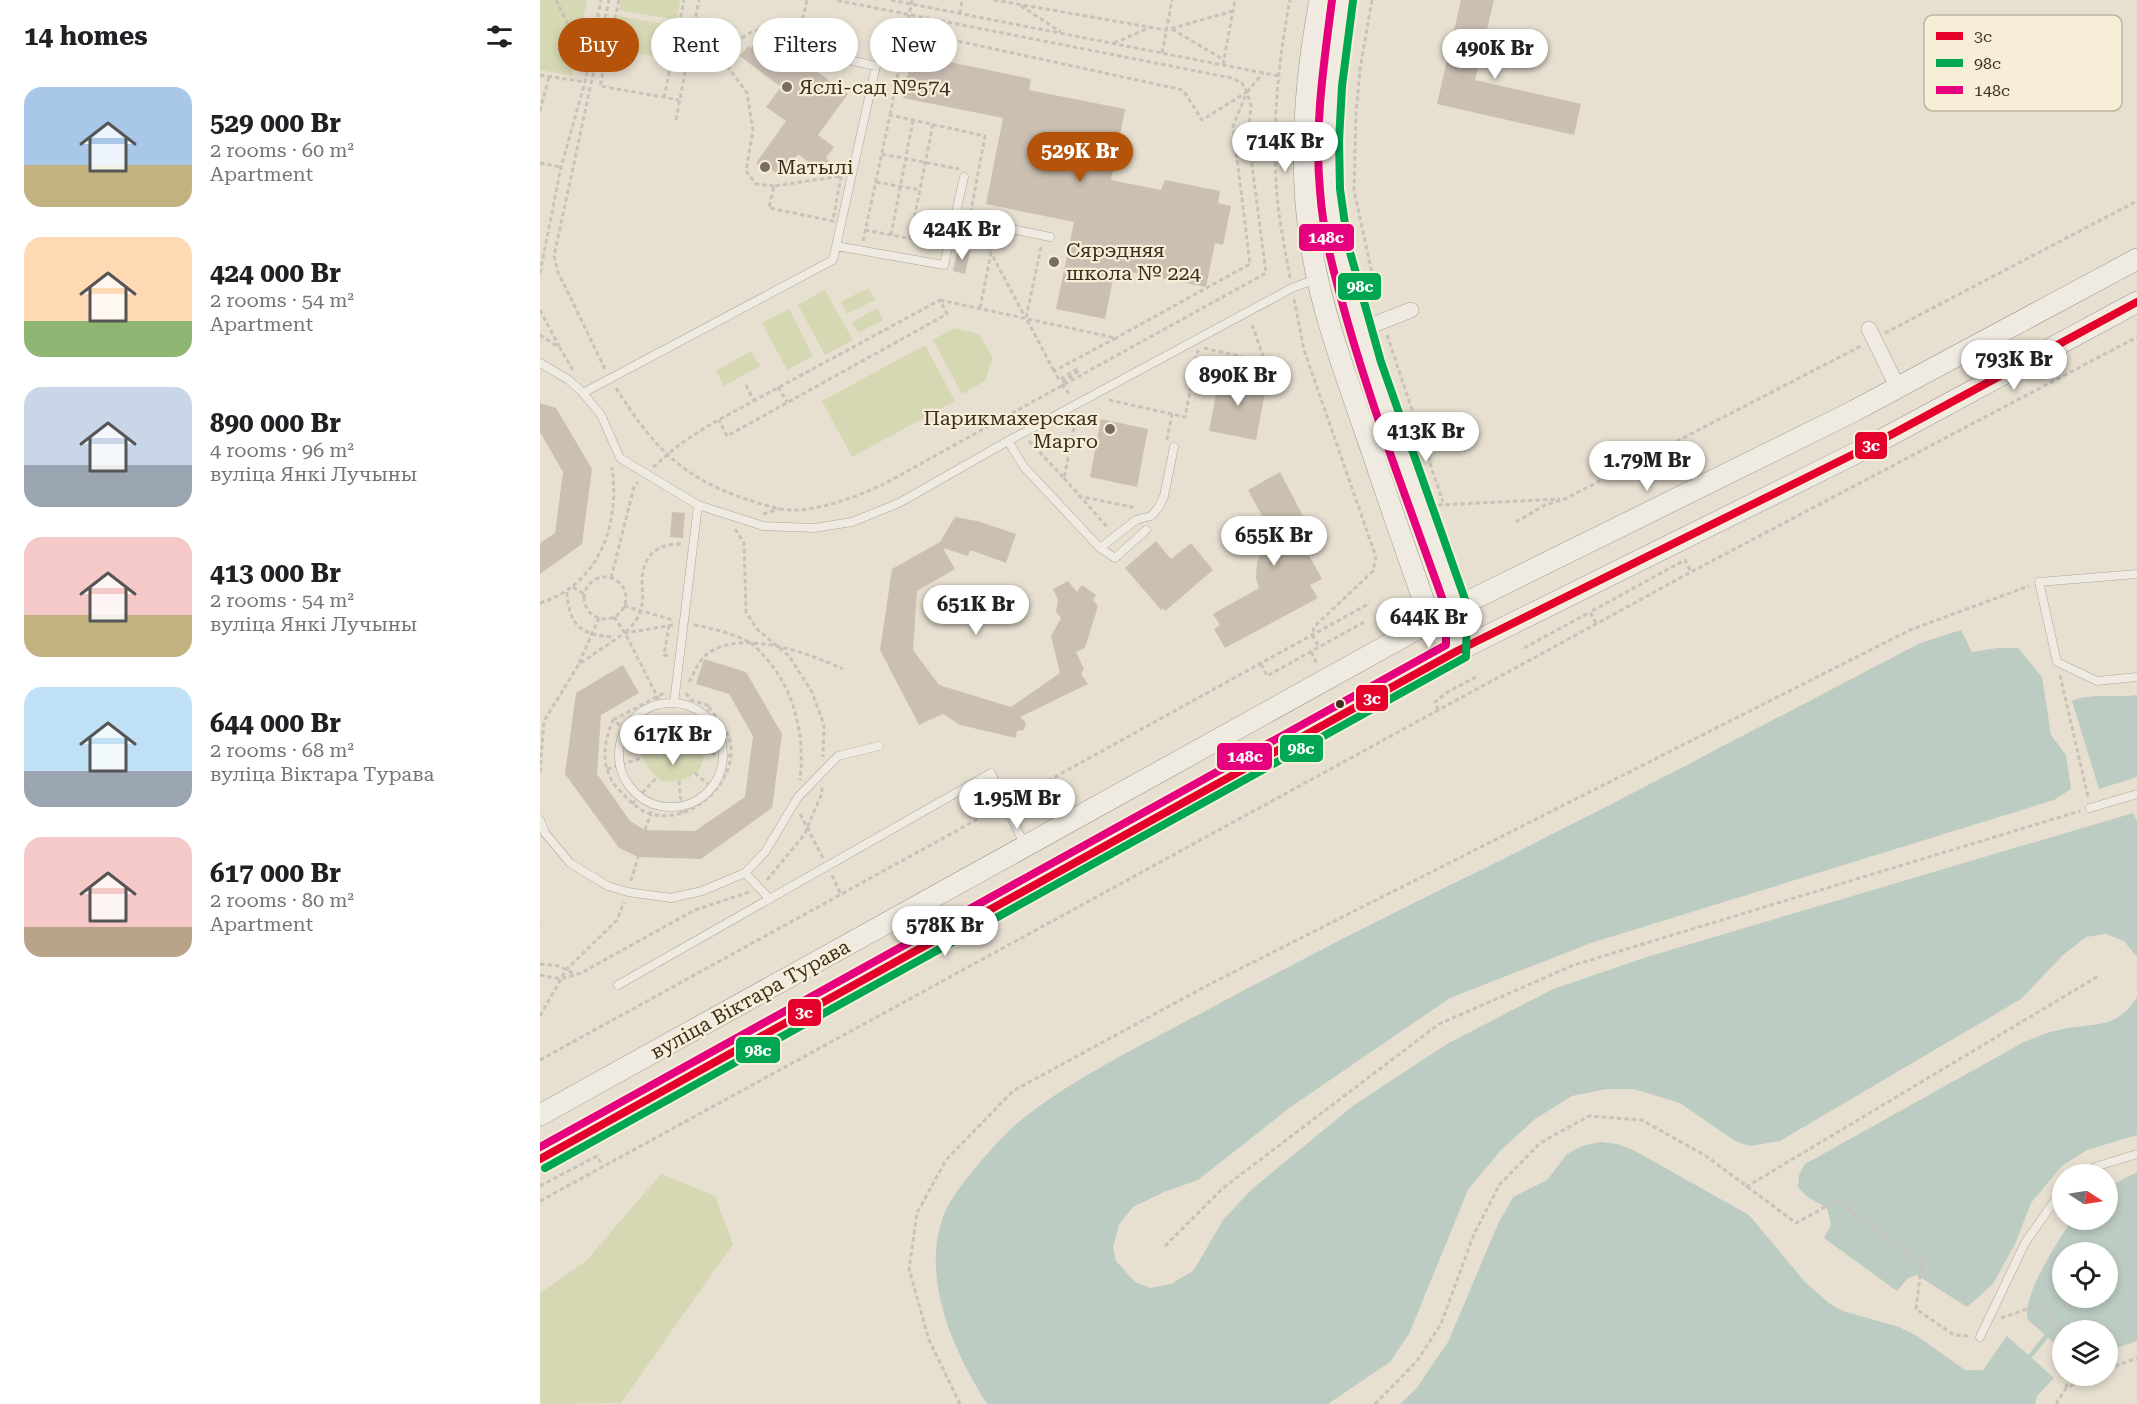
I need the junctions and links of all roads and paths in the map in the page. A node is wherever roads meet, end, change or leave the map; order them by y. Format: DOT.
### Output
graph roads {
  1 [pos="556,0"];
  2 [pos="601,0"];
  3 [pos="619,0"];
  4 [pos="684,0"];
  5 [pos="699,0"];
  6 [pos="807,0"];
  7 [pos="891,0"];
  8 [pos="962,0"];
  9 [pos="994,0"];
  10 [pos="1012,0"];
  11 [pos="1172,0"];
  12 [pos="1235,0"];
  13 [pos="1320,0"];
  14 [pos="1343,0"];
  15 [pos="1372,0"];
  16 [pos="911,2"];
  17 [pos="1018,4"];
  18 [pos="1233,11"];
  19 [pos="960,14"];
  20 [pos="565,18"];
  21 [pos="597,18"];
  22 [pos="909,18"];
  23 [pos="1150,27"];
  24 [pos="1172,28"];
  25 [pos="1166,30"];
  26 [pos="1064,34"];
  27 [pos="957,41"];
  28 [pos="1112,43"];
  29 [pos="1162,53"];
  30 [pos="1224,60"];
  31 [pos="858,62"];
  32 [pos="1223,65"];
  33 [pos="587,72"];
  34 [pos="899,72"];
  35 [pos="1263,73"];
  36 [pos="540,75"];
  37 [pos="1279,76"];
  38 [pos="549,77"];
  39 [pos="585,82"];
  40 [pos="1247,92"];
  41 [pos="664,98"];
  42 [pos="679,100"];
  43 [pos="540,111"];
  44 [pos="890,115"];
  45 [pos="676,120"];
  46 [pos="913,120"];
  47 [pos="933,124"];
  48 [pos="882,154"];
  49 [pos="906,159"];
  50 [pos="540,163"];
  51 [pos="925,163"];
  52 [pos="561,167"];
  53 [pos="978,172"];
  54 [pos="964,177"];
  55 [pos="876,182"];
  56 [pos="774,186"];
  57 [pos="901,187"];
  58 [pos="920,190"];
  59 [pos="2137,201"];
  60 [pos="955,217"];
  61 [pos="975,221"];
  62 [pos="865,231"];
  63 [pos="891,236"];
  64 [pos="1047,236"];
  65 [pos="910,239"];
  66 [pos="836,246"];
  67 [pos="949,246"];
  68 [pos="861,250"];
  69 [pos="991,253"];
  70 [pos="2137,259"];
  71 [pos="540,273"];
  72 [pos="1317,279"];
  73 [pos="1378,301"];
  74 [pos="2137,302"];
  75 [pos="980,308"];
  76 [pos="540,310"];
  77 [pos="1411,310"];
  78 [pos="1026,318"];
  79 [pos="1360,330"];
  80 [pos="1386,334"];
  81 [pos="1872,334"];
  82 [pos="2137,337"];
  83 [pos="1116,338"];
  84 [pos="1334,342"];
  85 [pos="560,348"];
  86 [pos="540,363"];
  87 [pos="1054,371"];
  88 [pos="746,385"];
  89 [pos="778,387"];
  90 [pos="1898,387"];
  91 [pos="584,393"];
  92 [pos="754,401"];
  93 [pos="787,402"];
  94 [pos="719,420"];
  95 [pos="1008,441"];
  96 [pos="1174,447"];
  97 [pos="611,460"];
  98 [pos="646,473"];
  99 [pos="1064,478"];
  100 [pos="729,494"];
  101 [pos="1078,496"];
  102 [pos="1565,499"];
  103 [pos="698,505"];
  104 [pos="1124,514"];
  105 [pos="734,518"];
  106 [pos="1115,521"];
  107 [pos="1515,522"];
  108 [pos="1146,530"];
  109 [pos="687,541"];
  110 [pos="1100,548"];
  111 [pos="1691,572"];
  112 [pos="2137,574"];
  113 [pos="612,578"];
  114 [pos="2039,582"];
  115 [pos="573,587"];
  116 [pos="567,592"];
  117 [pos="584,594"];
  118 [pos="540,603"];
  119 [pos="1370,603"];
  120 [pos="624,606"];
  121 [pos="1457,607"];
  122 [pos="641,611"];
  123 [pos="1590,612"];
  124 [pos="614,617"];
  125 [pos="599,618"];
  126 [pos="1364,622"];
  127 [pos="1431,622"];
  128 [pos="684,624"];
  129 [pos="1596,624"];
  130 [pos="669,625"];
  131 [pos="696,625"];
  132 [pos="625,633"];
  133 [pos="592,634"];
  134 [pos="695,635"];
  135 [pos="1312,635"];
  136 [pos="616,637"];
  137 [pos="752,644"];
  138 [pos="778,647"];
  139 [pos="1319,647"];
  140 [pos="1524,648"];
  141 [pos="1457,651"];
  142 [pos="674,657"];
  143 [pos="2057,662"];
  144 [pos="579,664"];
  145 [pos="1261,664"];
  146 [pos="690,665"];
  147 [pos="843,669"];
  148 [pos="1476,677"];
  149 [pos="2137,677"];
  150 [pos="687,686"];
  151 [pos="668,690"];
  152 [pos="659,700"];
  153 [pos="674,703"];
  154 [pos="710,706"];
  155 [pos="1438,710"];
  156 [pos="705,715"];
  157 [pos="540,718"];
  158 [pos="613,720"];
  159 [pos="544,721"];
  160 [pos="626,729"];
  161 [pos="879,746"];
  162 [pos="704,753"];
  163 [pos="726,755"];
  164 [pos="642,758"];
  165 [pos="621,764"];
  166 [pos="607,769"];
  167 [pos="540,772"];
  168 [pos="696,772"];
  169 [pos="822,774"];
  170 [pos="657,777"];
  171 [pos="679,781"];
  172 [pos="713,788"];
  173 [pos="2137,794"];
  174 [pos="640,796"];
  175 [pos="798,796"];
  176 [pos="651,803"];
  177 [pos="632,804"];
  178 [pos="1006,804"];
  179 [pos="2090,808"];
  180 [pos="682,809"];
  181 [pos="651,814"];
  182 [pos="540,820"];
  183 [pos="807,829"];
  184 [pos="645,830"];
  185 [pos="1026,847"];
  186 [pos="638,857"];
  187 [pos="827,865"];
  188 [pos="745,873"];
  189 [pos="758,886"];
  190 [pos="628,892"];
  191 [pos="841,895"];
  192 [pos="769,898"];
  193 [pos="540,964"];
  194 [pos="566,970"];
  195 [pos="540,975"];
  196 [pos="576,975"];
  197 [pos="2100,975"];
  198 [pos="561,978"];
  199 [pos="618,985"];
  200 [pos="540,1016"];
  201 [pos="540,1060"];
  202 [pos="540,1115"];
  203 [pos="2137,1154"];
  204 [pos="540,1159"];
  205 [pos="2104,1164"];
  206 [pos="603,1166"];
  207 [pos="540,1186"];
  208 [pos="1746,1187"];
  209 [pos="540,1201"];
  210 [pos="2052,1204"];
  211 [pos="1165,1246"];
  212 [pos="2052,1321"];
  213 [pos="1986,1324"];
  214 [pos="1980,1337"];
  215 [pos="2137,1358"];
  216 [pos="2118,1365"];
  217 [pos="2070,1386"];
  218 [pos="2066,1388"];
  219 [pos="960,1404"];
  220 [pos="1375,1404"];
  221 [pos="2056,1404"];
  1 -- 20 [label="path"];
  2 -- 21 [label="path"];
  3 -- 41 [label="path"];
  4 -- 41 [label="path"];
  5 -- 42 [label="path"];
  6 -- 56 [label="path"];
  7 -- 16 [label="path"];
  8 -- 19 [label="path"];
  9 -- 17 [label="path"];
  10 -- 17 [label="path"];
  11 -- 25 [label="path"];
  12 -- 18 [label="path"];
  13 -- 72 [label="main road"];
  14 -- 79 [label="main road"];
  15 -- 73 [label="path"];
  16 -- 19 [label="path"];
  16 -- 22 [label="path"];
  17 -- 23 [label="path"];
  17 -- 26 [label="path"];
  18 -- 24 [label="path"];
  18 -- 30 [label="path"];
  19 -- 26 [label="path"];
  23 -- 25 [label="path"];
  23 -- 28 [label="path"];
  24 -- 25 [label="path"];
  24 -- 30 [label="path"];
  25 -- 29 [label="path"];
  26 -- 28 [label="path"];
  27 -- 40 [label="path"];
  28 -- 29 [label="path"];
  29 -- 32 [label="path"];
  30 -- 32 [label="path"];
  31 -- 66 [label="lane"];
  32 -- 35 [label="path"];
  33 -- 39 [label="path"];
  34 -- 44 [label="path"];
  35 -- 37 [label="path"];
  35 -- 40 [label="path"];
  36 -- 38 [label="path"];
  38 -- 39 [label="path"];
  38 -- 43 [label="path"];
  39 -- 52 [label="path"];
  40 -- 83 [label="path"];
  41 -- 42 [label="path"];
  42 -- 45 [label="path"];
  44 -- 46 [label="path"];
  44 -- 48 [label="path"];
  46 -- 47 [label="path"];
  46 -- 49 [label="path"];
  47 -- 51 [label="path"];
  47 -- 53 [label="path"];
  48 -- 49 [label="path"];
  48 -- 55 [label="path"];
  49 -- 51 [label="path"];
  49 -- 57 [label="path"];
  50 -- 52 [label="path"];
  51 -- 53 [label="path"];
  51 -- 58 [label="path"];
  52 -- 71 [label="path"];
  53 -- 61 [label="path"];
  54 -- 60 [label="lane"];
  55 -- 57 [label="path"];
  55 -- 62 [label="path"];
  56 -- 56 [label="path"];
  57 -- 58 [label="path"];
  57 -- 63 [label="path"];
  58 -- 65 [label="path"];
  59 -- 81 [label="path"];
  60 -- 61 [label="lane"];
  60 -- 67 [label="lane"];
  61 -- 64 [label="lane"];
  61 -- 69 [label="path"];
  62 -- 63 [label="path"];
  62 -- 68 [label="path"];
  63 -- 65 [label="path"];
  64 -- 78 [label="path"];
  65 -- 67 [label="path"];
  66 -- 68 [label="lane"];
  66 -- 91 [label="lane"];
  67 -- 68 [label="lane"];
  69 -- 75 [label="path"];
  69 -- 78 [label="path"];
  70 -- 90 [label="main road, вуліца Віктара Турава"];
  72 -- 84 [label="main road"];
  72 -- 95 [label="lane"];
  74 -- 141 [label="main road, вуліца Віктара Турава"];
  76 -- 85 [label="path"];
  77 -- 79 [label="street"];
  78 -- 87 [label="path"];
  79 -- 84 [label="main road"];
  79 -- 121 [label="main road"];
  80 -- 102 [label="path"];
  81 -- 90 [label="street"];
  81 -- 102 [label="path"];
  82 -- 111 [label="path"];
  84 -- 127 [label="main road"];
  86 -- 91 [label="lane"];
  88 -- 92 [label="path"];
  89 -- 92 [label="path"];
  89 -- 93 [label="path"];
  89 -- 93 [label="path"];
  90 -- 121 [label="main road, вуліца Віктара Турава"];
  91 -- 98 [label="lane"];
  92 -- 94 [label="path"];
  93 -- 94 [label="path"];
  94 -- 98 [label="path"];
  95 -- 105 [label="lane"];
  95 -- 110 [label="lane"];
  96 -- 110 [label="lane"];
  97 -- 115 [label="path"];
  98 -- 103 [label="lane"];
  98 -- 113 [label="path"];
  99 -- 101 [label="path"];
  100 -- 105 [label="path"];
  101 -- 104 [label="path"];
  101 -- 106 [label="path"];
  102 -- 107 [label="path"];
  103 -- 105 [label="lane"];
  103 -- 128 [label="lane"];
  105 -- 138 [label="path"];
  108 -- 110 [label="lane"];
  109 -- 122 [label="path"];
  111 -- 123 [label="path"];
  111 -- 129 [label="path"];
  112 -- 114 [label="lane"];
  113 -- 117 [label="path"];
  113 -- 120 [label="path"];
  114 -- 143 [label="lane"];
  114 -- 219 [label="path"];
  115 -- 116 [label="path"];
  115 -- 117 [label="path"];
  116 -- 118 [label="path"];
  116 -- 133 [label="path"];
  117 -- 125 [label="path"];
  119 -- 135 [label="path"];
  120 -- 122 [label="path"];
  120 -- 124 [label="path"];
  121 -- 127 [label="main road, вуліца Віктара Турава"];
  121 -- 141 [label="main road"];
  122 -- 128 [label="path"];
  122 -- 132 [label="path"];
  123 -- 129 [label="path"];
  123 -- 140 [label="path"];
  124 -- 125 [label="path"];
  124 -- 132 [label="path"];
  125 -- 133 [label="path"];
  126 -- 139 [label="path"];
  127 -- 141 [label="main road"];
  127 -- 185 [label="main road, вуліца Віктара Турава"];
  128 -- 130 [label="path"];
  128 -- 131 [label="path"];
  128 -- 153 [label="lane"];
  129 -- 155 [label="path"];
  130 -- 132 [label="path"];
  130 -- 142 [label="path"];
  131 -- 134 [label="path"];
  131 -- 137 [label="path"];
  132 -- 136 [label="path"];
  132 -- 152 [label="path"];
  133 -- 136 [label="path"];
  133 -- 144 [label="path"];
  135 -- 139 [label="path"];
  135 -- 145 [label="path"];
  136 -- 144 [label="path"];
  137 -- 138 [label="path"];
  137 -- 150 [label="path"];
  137 -- 175 [label="path"];
  138 -- 147 [label="path"];
  138 -- 169 [label="path"];
  139 -- 145 [label="path"];
  141 -- 204 [label="main road, вуліца Віктара Турава"];
  143 -- 149 [label="lane"];
  143 -- 179 [label="path"];
  144 -- 159 [label="path"];
  145 -- 178 [label="path"];
  146 -- 150 [label="path"];
  148 -- 155 [label="path"];
  150 -- 154 [label="path"];
  151 -- 152 [label="path"];
  152 -- 153 [label="lane"];
  152 -- 158 [label="path"];
  152 -- 160 [label="lane"];
  153 -- 156 [label="lane"];
  155 -- 206 [label="path"];
  156 -- 160 [label="path"];
  156 -- 163 [label="lane"];
  156 -- 163 [label="path"];
  157 -- 159 [label="path"];
  158 -- 160 [label="path"];
  158 -- 166 [label="path"];
  159 -- 167 [label="path"];
  160 -- 165 [label="lane"];
  161 -- 169 [label="lane"];
  162 -- 163 [label="path"];
  163 -- 172 [label="lane"];
  163 -- 172 [label="path"];
  164 -- 165 [label="path"];
  165 -- 166 [label="path"];
  165 -- 174 [label="lane"];
  166 -- 177 [label="path"];
  168 -- 172 [label="path"];
  169 -- 175 [label="lane"];
  169 -- 183 [label="path"];
  170 -- 174 [label="path"];
  171 -- 180 [label="path"];
  172 -- 180 [label="lane"];
  172 -- 180 [label="path"];
  173 -- 179 [label="lane"];
  174 -- 176 [label="lane"];
  174 -- 177 [label="path"];
  175 -- 183 [label="path"];
  175 -- 188 [label="lane"];
  176 -- 180 [label="lane"];
  176 -- 181 [label="path"];
  177 -- 181 [label="path"];
  178 -- 185 [label="lane"];
  178 -- 187 [label="lane"];
  178 -- 191 [label="path"];
  179 -- 211 [label="path"];
  180 -- 181 [label="path"];
  181 -- 184 [label="path"];
  182 -- 190 [label="lane"];
  183 -- 187 [label="path"];
  183 -- 189 [label="path"];
  185 -- 202 [label="main road, вуліца Віктара Турава"];
  186 -- 190 [label="path"];
  187 -- 191 [label="path"];
  187 -- 192 [label="lane"];
  188 -- 189 [label="lane"];
  188 -- 190 [label="lane"];
  189 -- 192 [label="lane"];
  189 -- 196 [label="path"];
  190 -- 194 [label="path"];
  191 -- 201 [label="path"];
  192 -- 199 [label="lane"];
  193 -- 194 [label="path"];
  194 -- 196 [label="path"];
  194 -- 198 [label="path"];
  195 -- 198 [label="path"];
  196 -- 198 [label="path"];
  197 -- 208 [label="path"];
  198 -- 200 [label="path"];
  203 -- 205 [label="lane"];
  206 -- 207 [label="path"];
  206 -- 209 [label="path"];
  208 -- 214 [label="path"];
  208 -- 220 [label="path"];
  210 -- 213 [label="lane"];
  212 -- 213 [label="path"];
  213 -- 214 [label="lane"];
  215 -- 216 [label="path"];
  217 -- 218 [label="path"];
  218 -- 221 [label="path"];
}
